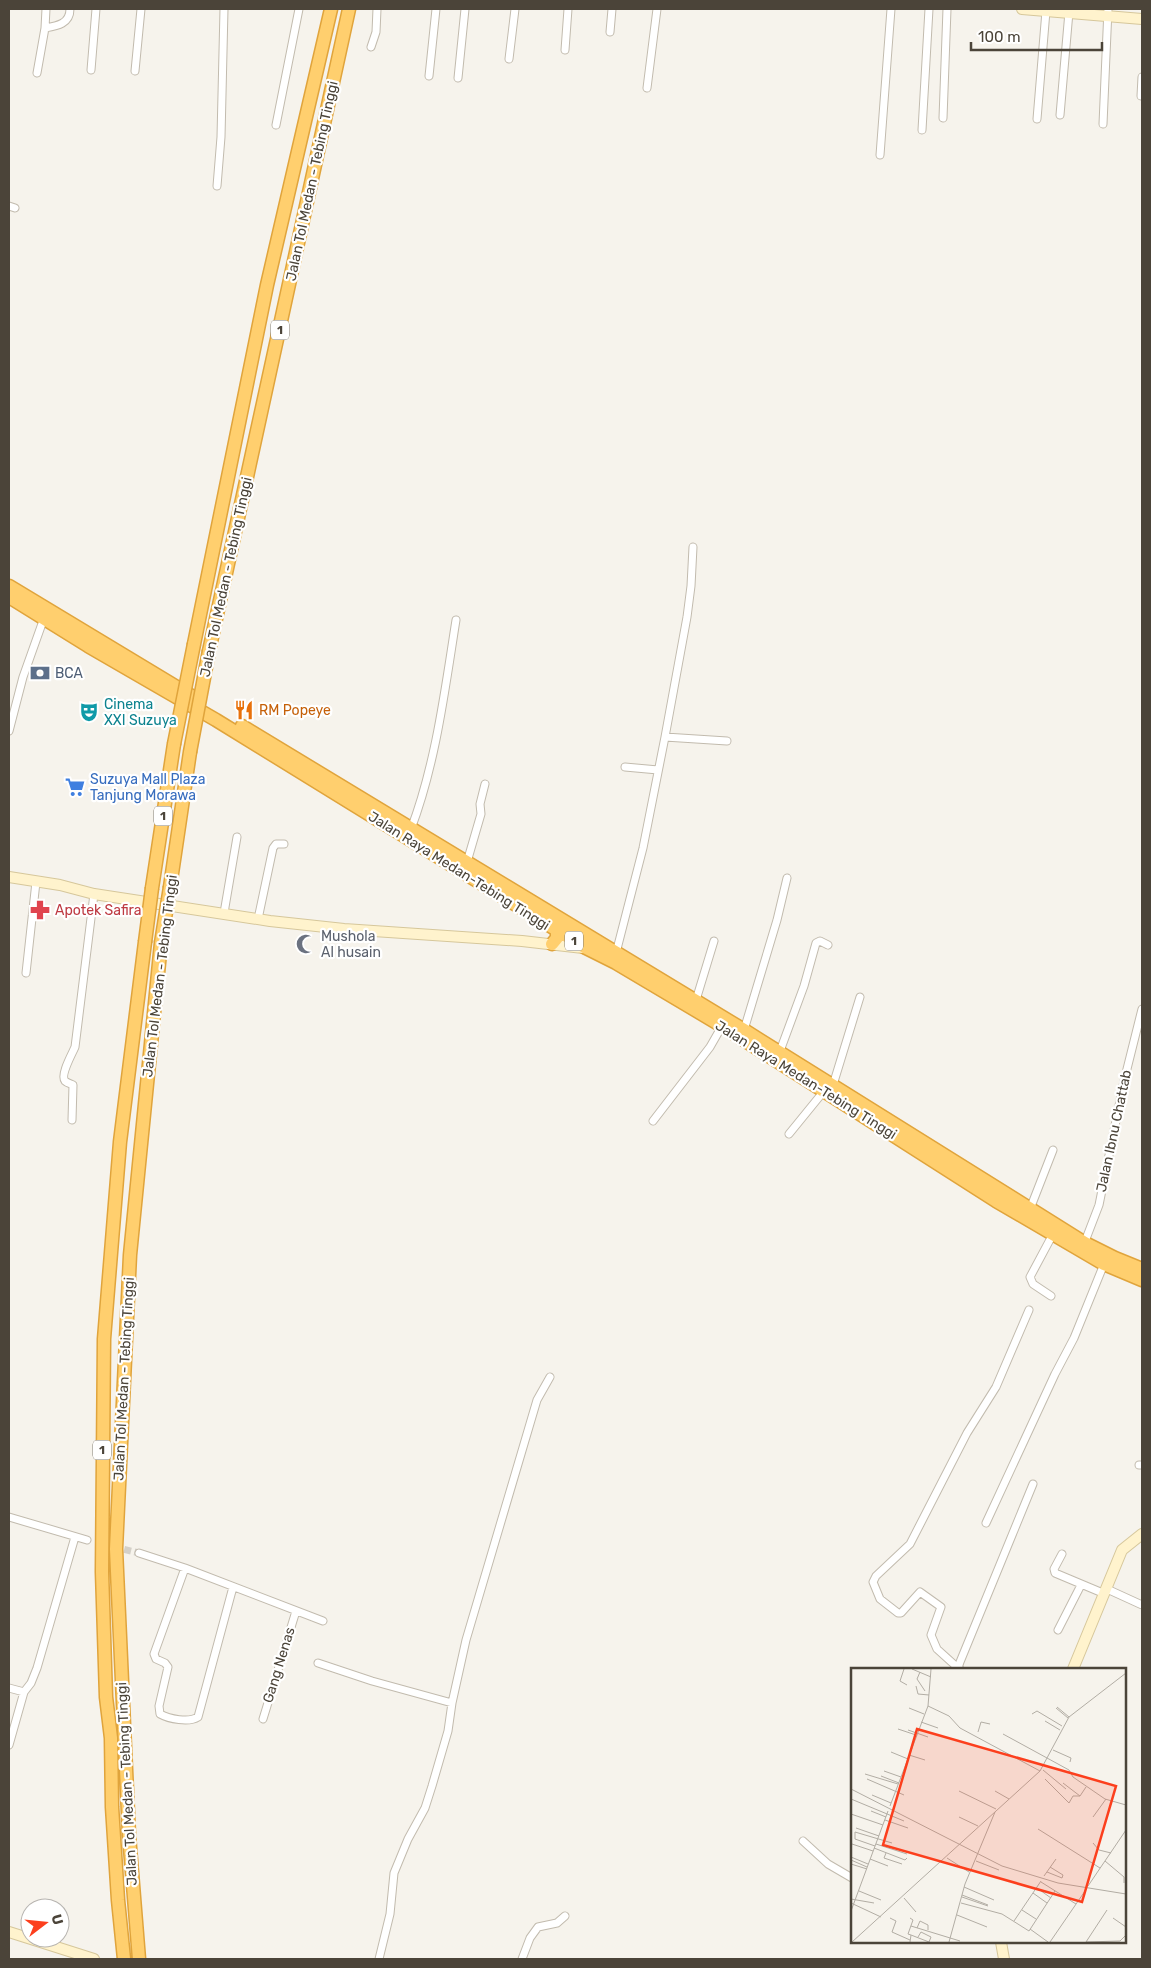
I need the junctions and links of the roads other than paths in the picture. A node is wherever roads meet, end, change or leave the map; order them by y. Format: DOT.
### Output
graph roads {
  1 [pos="46,9"];
  2 [pos="70,9"];
  3 [pos="96,9"];
  4 [pos="140,9"];
  5 [pos="224,9"];
  6 [pos="299,9"];
  7 [pos="331,9"];
  8 [pos="349,9"];
  9 [pos="376,9"];
  10 [pos="436,9"];
  11 [pos="465,9"];
  12 [pos="515,9"];
  13 [pos="568,9"];
  14 [pos="612,9"];
  15 [pos="657,9"];
  16 [pos="891,9"];
  17 [pos="929,9"];
  18 [pos="947,9"];
  19 [pos="1022,9"];
  20 [pos="1046,10"];
  21 [pos="1088,11"];
  22 [pos="1069,12"];
  23 [pos="1107,12"];
  24 [pos="1142,18"];
  25 [pos="45,28"];
  26 [pos="610,32"];
  27 [pos="371,47"];
  28 [pos="564,50"];
  29 [pos="509,59"];
  30 [pos="91,70"];
  31 [pos="135,71"];
  32 [pos="37,73"];
  33 [pos="429,76"];
  34 [pos="1142,77"];
  35 [pos="458,78"];
  36 [pos="647,88"];
  37 [pos="1141,96"];
  38 [pos="1060,115"];
  39 [pos="943,118"];
  40 [pos="1038,119"];
  41 [pos="1103,124"];
  42 [pos="276,125"];
  43 [pos="922,130"];
  44 [pos="880,155"];
  45 [pos="217,186"];
  46 [pos="693,547"];
  47 [pos="9,586"];
  48 [pos="9,597"];
  49 [pos="44,618"];
  50 [pos="456,620"];
  51 [pos="9,731"];
  52 [pos="665,737"];
  53 [pos="727,741"];
  54 [pos="624,767"];
  55 [pos="658,770"];
  56 [pos="485,784"];
  57 [pos="411,829"];
  58 [pos="237,837"];
  59 [pos="284,844"];
  60 [pos="467,862"];
  61 [pos="9,877"];
  62 [pos="787,878"];
  63 [pos="36,882"];
  64 [pos="94,894"];
  65 [pos="224,914"];
  66 [pos="258,919"];
  67 [pos="557,931"];
  68 [pos="714,941"];
  69 [pos="589,943"];
  70 [pos="552,944"];
  71 [pos="828,945"];
  72 [pos="616,953"];
  73 [pos="26,973"];
  74 [pos="860,997"];
  75 [pos="696,1000"];
  76 [pos="1142,1010"];
  77 [pos="722,1026"];
  78 [pos="744,1030"];
  79 [pos="780,1051"];
  80 [pos="828,1088"];
  81 [pos="72,1120"];
  82 [pos="653,1121"];
  83 [pos="788,1134"];
  84 [pos="1053,1150"];
  85 [pos="1030,1209"];
  86 [pos="1054,1234"];
  87 [pos="1083,1246"];
  88 [pos="1104,1264"];
  89 [pos="1142,1270"];
  90 [pos="1142,1280"];
  91 [pos="1051,1296"];
  92 [pos="1028,1310"];
  93 [pos="550,1377"];
  94 [pos="1033,1484"];
  95 [pos="9,1517"];
  96 [pos="986,1523"];
  97 [pos="1142,1534"];
  98 [pos="75,1537"];
  99 [pos="86,1540"];
  100 [pos="139,1553"];
  101 [pos="1062,1554"];
  102 [pos="185,1568"];
  103 [pos="1081,1585"];
  104 [pos="233,1587"];
  105 [pos="1106,1592"];
  106 [pos="1142,1605"];
  107 [pos="296,1612"];
  108 [pos="323,1621"];
  109 [pos="1058,1630"];
  110 [pos="318,1663"];
  111 [pos="959,1668"];
  112 [pos="1073,1668"];
  113 [pos="9,1688"];
  114 [pos="24,1692"];
  115 [pos="452,1703"];
  116 [pos="263,1718"];
  117 [pos="9,1745"];
  118 [pos="803,1841"];
  119 [pos="851,1877"];
  120 [pos="565,1916"];
  121 [pos="9,1932"];
  122 [pos="1001,1943"];
  123 [pos="94,1959"];
  124 [pos="124,1959"];
  125 [pos="139,1959"];
  126 [pos="379,1959"];
  127 [pos="522,1959"];
  128 [pos="1004,1959"];
  1 -- 25 [label="street"];
  2 -- 25 [label="street"];
  3 -- 30 [label="street"];
  4 -- 31 [label="street"];
  5 -- 45 [label="street"];
  6 -- 42 [label="street"];
  7 -- 124 [label="highway, Jalan Tol Medan - Tebing Tinggi / 1, bridge"];
  8 -- 125 [label="highway, Jalan Tol Medan - Tebing Tinggi / 1, bridge"];
  9 -- 27 [label="street"];
  10 -- 33 [label="street"];
  11 -- 35 [label="street"];
  12 -- 29 [label="street"];
  13 -- 28 [label="street"];
  14 -- 26 [label="street"];
  15 -- 36 [label="street"];
  16 -- 44 [label="street"];
  17 -- 43 [label="street"];
  18 -- 39 [label="street"];
  19 -- 20 [label="main road"];
  20 -- 22 [label="main road"];
  20 -- 40 [label="street"];
  21 -- 22 [label="main road"];
  21 -- 23 [label="main road"];
  22 -- 38 [label="street"];
  23 -- 24 [label="main road"];
  23 -- 41 [label="street"];
  25 -- 32 [label="street"];
  34 -- 37 [label="street"];
  46 -- 52 [label="street"];
  47 -- 57 [label="highway, Jalan Raya Medan-Tebing Tinggi / 1"];
  48 -- 49 [label="highway, Jalan Raya Medan-Tebing Tinggi / 1"];
  49 -- 51 [label="street"];
  49 -- 67 [label="highway, Jalan Raya Medan-Tebing Tinggi / 1"];
  50 -- 57 [label="street"];
  52 -- 53 [label="street"];
  52 -- 55 [label="street"];
  54 -- 55 [label="street"];
  55 -- 72 [label="street"];
  56 -- 60 [label="street"];
  57 -- 60 [label="highway, Jalan Raya Medan-Tebing Tinggi / 1"];
  58 -- 65 [label="street"];
  59 -- 66 [label="street"];
  60 -- 69 [label="highway, Jalan Raya Medan-Tebing Tinggi / 1"];
  61 -- 63 [label="main road"];
  62 -- 78 [label="street"];
  63 -- 64 [label="main road"];
  63 -- 73 [label="street"];
  64 -- 65 [label="main road"];
  64 -- 81 [label="street"];
  65 -- 66 [label="main road"];
  66 -- 70 [label="main road"];
  67 -- 69 [label="highway, Jalan Raya Medan-Tebing Tinggi / 1"];
  67 -- 70 [label="highway"];
  68 -- 75 [label="street"];
  69 -- 70 [label="main road"];
  69 -- 72 [label="highway, Jalan Raya Medan-Tebing Tinggi / 1"];
  69 -- 77 [label="highway, Jalan Raya Medan-Tebing Tinggi / 1"];
  71 -- 79 [label="street"];
  72 -- 75 [label="highway, Jalan Raya Medan-Tebing Tinggi / 1"];
  74 -- 80 [label="street"];
  75 -- 78 [label="highway, Jalan Raya Medan-Tebing Tinggi / 1"];
  76 -- 87 [label="street, Jalan Ibnu Chattab"];
  77 -- 80 [label="highway, Jalan Raya Medan-Tebing Tinggi / 1"];
  77 -- 82 [label="street"];
  78 -- 79 [label="highway, Jalan Raya Medan-Tebing Tinggi / 1"];
  79 -- 80 [label="highway, Jalan Raya Medan-Tebing Tinggi / 1"];
  80 -- 83 [label="street"];
  80 -- 85 [label="highway, Jalan Raya Medan-Tebing Tinggi / 1"];
  80 -- 86 [label="highway, Jalan Raya Medan-Tebing Tinggi / 1"];
  84 -- 85 [label="street"];
  85 -- 87 [label="highway, Jalan Raya Medan-Tebing Tinggi / 1"];
  86 -- 87 [label="highway, Jalan Raya Medan-Tebing Tinggi / 1"];
  86 -- 91 [label="street"];
  87 -- 88 [label="highway, Jalan Raya Medan-Tebing Tinggi / 1"];
  87 -- 89 [label="highway, Jalan Raya Medan-Tebing Tinggi / 1"];
  88 -- 90 [label="highway, Jalan Raya Medan-Tebing Tinggi / 1"];
  88 -- 96 [label="street"];
  92 -- 111 [label="street"];
  93 -- 115 [label="street"];
  94 -- 111 [label="street"];
  95 -- 98 [label="street"];
  97 -- 105 [label="main road"];
  98 -- 99 [label="street"];
  98 -- 114 [label="street"];
  100 -- 102 [label="street"];
  101 -- 103 [label="street"];
  102 -- 104 [label="street"];
  102 -- 104 [label="street"];
  103 -- 105 [label="street"];
  103 -- 109 [label="street"];
  104 -- 107 [label="street"];
  105 -- 106 [label="street"];
  105 -- 112 [label="main road"];
  107 -- 108 [label="street"];
  107 -- 116 [label="street, Gang Nenas"];
  110 -- 115 [label="street"];
  113 -- 114 [label="street"];
  114 -- 117 [label="street"];
  115 -- 126 [label="street"];
  118 -- 119 [label="street"];
  120 -- 127 [label="street"];
  121 -- 123 [label="main road"];
  122 -- 128 [label="main road"];
}
